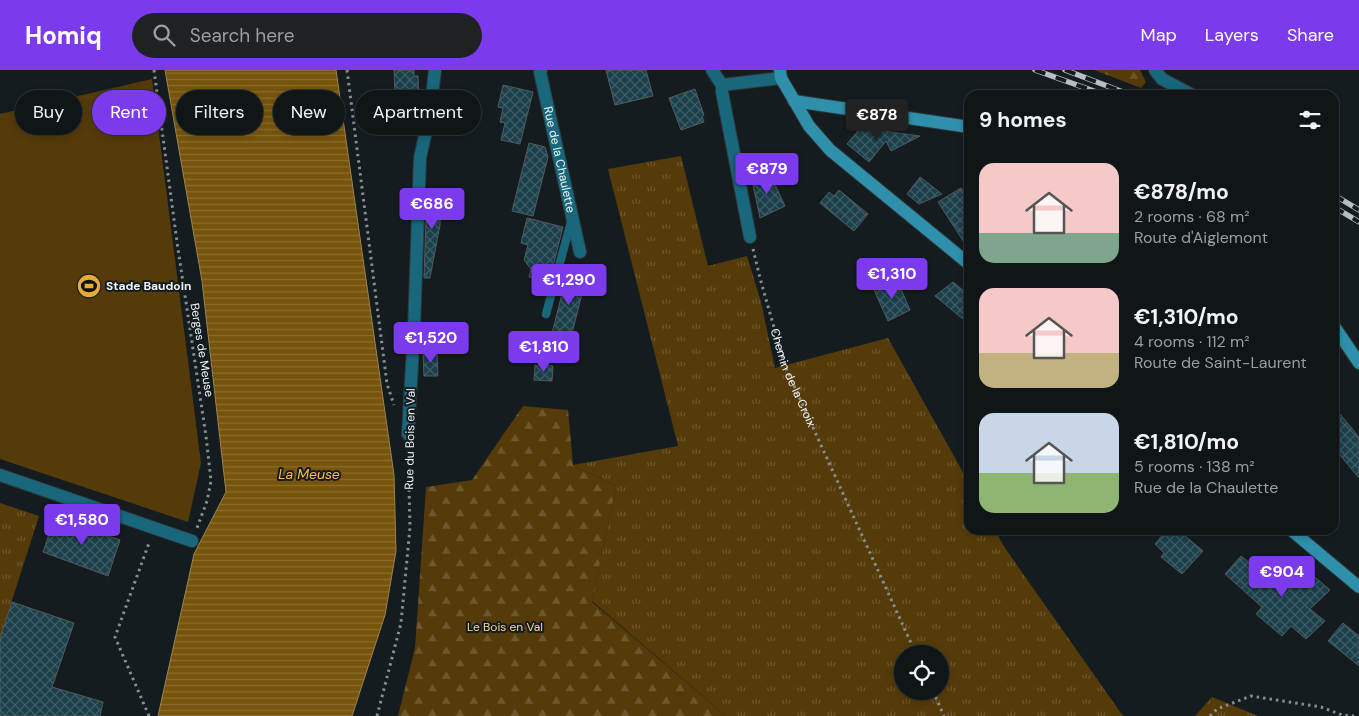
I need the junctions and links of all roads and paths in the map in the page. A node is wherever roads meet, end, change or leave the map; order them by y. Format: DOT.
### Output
graph roads {
  1 [pos="154,70"];
  2 [pos="347,70"];
  3 [pos="435,70"];
  4 [pos="541,70"];
  5 [pos="712,70"];
  6 [pos="1155,70"];
  7 [pos="780,74"];
  8 [pos="722,85"];
  9 [pos="1183,90"];
  10 [pos="794,101"];
  11 [pos="964,126"];
  12 [pos="572,219"];
  13 [pos="750,238"];
  14 [pos="580,252"];
  15 [pos="964,260"];
  16 [pos="546,314"];
  17 [pos="1339,333"];
  18 [pos="1359,362"];
  19 [pos="395,410"];
  20 [pos="408,434"];
  21 [pos="0,475"];
  22 [pos="155,528"];
  23 [pos="1297,535"];
  24 [pos="192,541"];
  25 [pos="1359,587"];
  26 [pos="912,645"];
  27 [pos="937,700"];
  28 [pos="149,716"];
  29 [pos="377,716"];
  30 [pos="944,716"];
  31 [pos="1210,716"];
  32 [pos="1354,716"];
  1 -- 24 [label="path, Berges de Meuse"];
  2 -- 19 [label="path"];
  3 -- 20 [label="street, Rue du Bois en Val"];
  4 -- 12 [label="street, Rue de la Chaulette"];
  5 -- 8 [label="street"];
  6 -- 9 [label="street"];
  7 -- 8 [label="street"];
  7 -- 10 [label="street"];
  8 -- 13 [label="street"];
  10 -- 11 [label="street"];
  10 -- 15 [label="street"];
  12 -- 14 [label="street, Rue de la Chaulette"];
  12 -- 16 [label="lane"];
  13 -- 26 [label="path, Chemin de la Croix"];
  17 -- 18 [label="street"];
  20 -- 29 [label="path, Rue du Bois en Val"];
  21 -- 22 [label="street"];
  22 -- 24 [label="street"];
  22 -- 28 [label="path"];
  23 -- 25 [label="street"];
  27 -- 30 [label="path"];
  31 -- 32 [label="path"];
}
